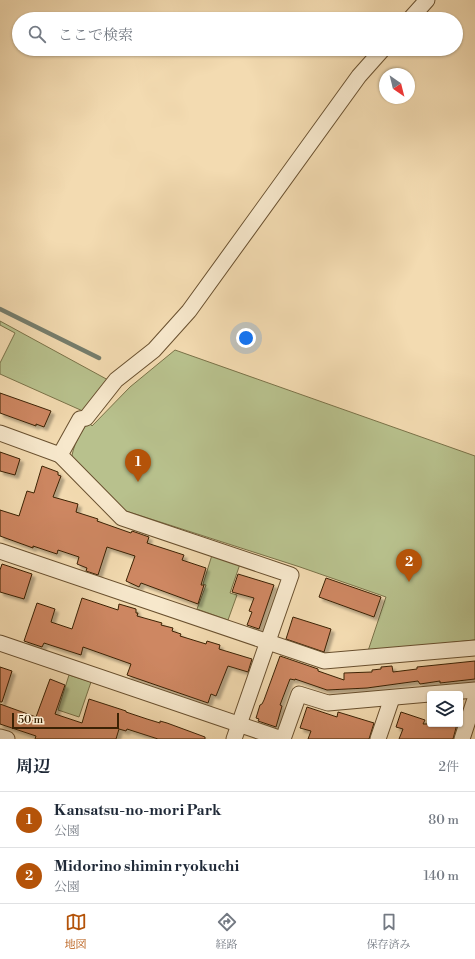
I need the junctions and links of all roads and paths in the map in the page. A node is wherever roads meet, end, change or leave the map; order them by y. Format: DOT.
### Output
graph roads {
  1 [pos="427,0"];
  2 [pos="416,12"];
  3 [pos="377,56"];
  4 [pos="0,434"];
  5 [pos="60,455"];
  6 [pos="0,551"];
  7 [pos="268,641"];
  8 [pos="0,644"];
  9 [pos="475,648"];
  10 [pos="475,690"];
  11 [pos="392,698"];
  12 [pos="475,699"];
  13 [pos="239,724"];
  14 [pos="0,737"];
  15 [pos="7,739"];
  16 [pos="234,739"];
  17 [pos="282,739"];
  18 [pos="378,739"];
  19 [pos="462,739"];
  1 -- 2 [label="street"];
  3 -- 5 [label="street"];
  4 -- 5 [label="street"];
  5 -- 7 [label="street"];
  6 -- 7 [label="street"];
  7 -- 9 [label="street"];
  7 -- 13 [label="street"];
  8 -- 13 [label="street"];
  10 -- 11 [label="street"];
  11 -- 17 [label="street"];
  11 -- 18 [label="street"];
  12 -- 19 [label="street"];
  13 -- 16 [label="street"];
  13 -- 17 [label="street"];
  14 -- 15 [label="street"];
}
